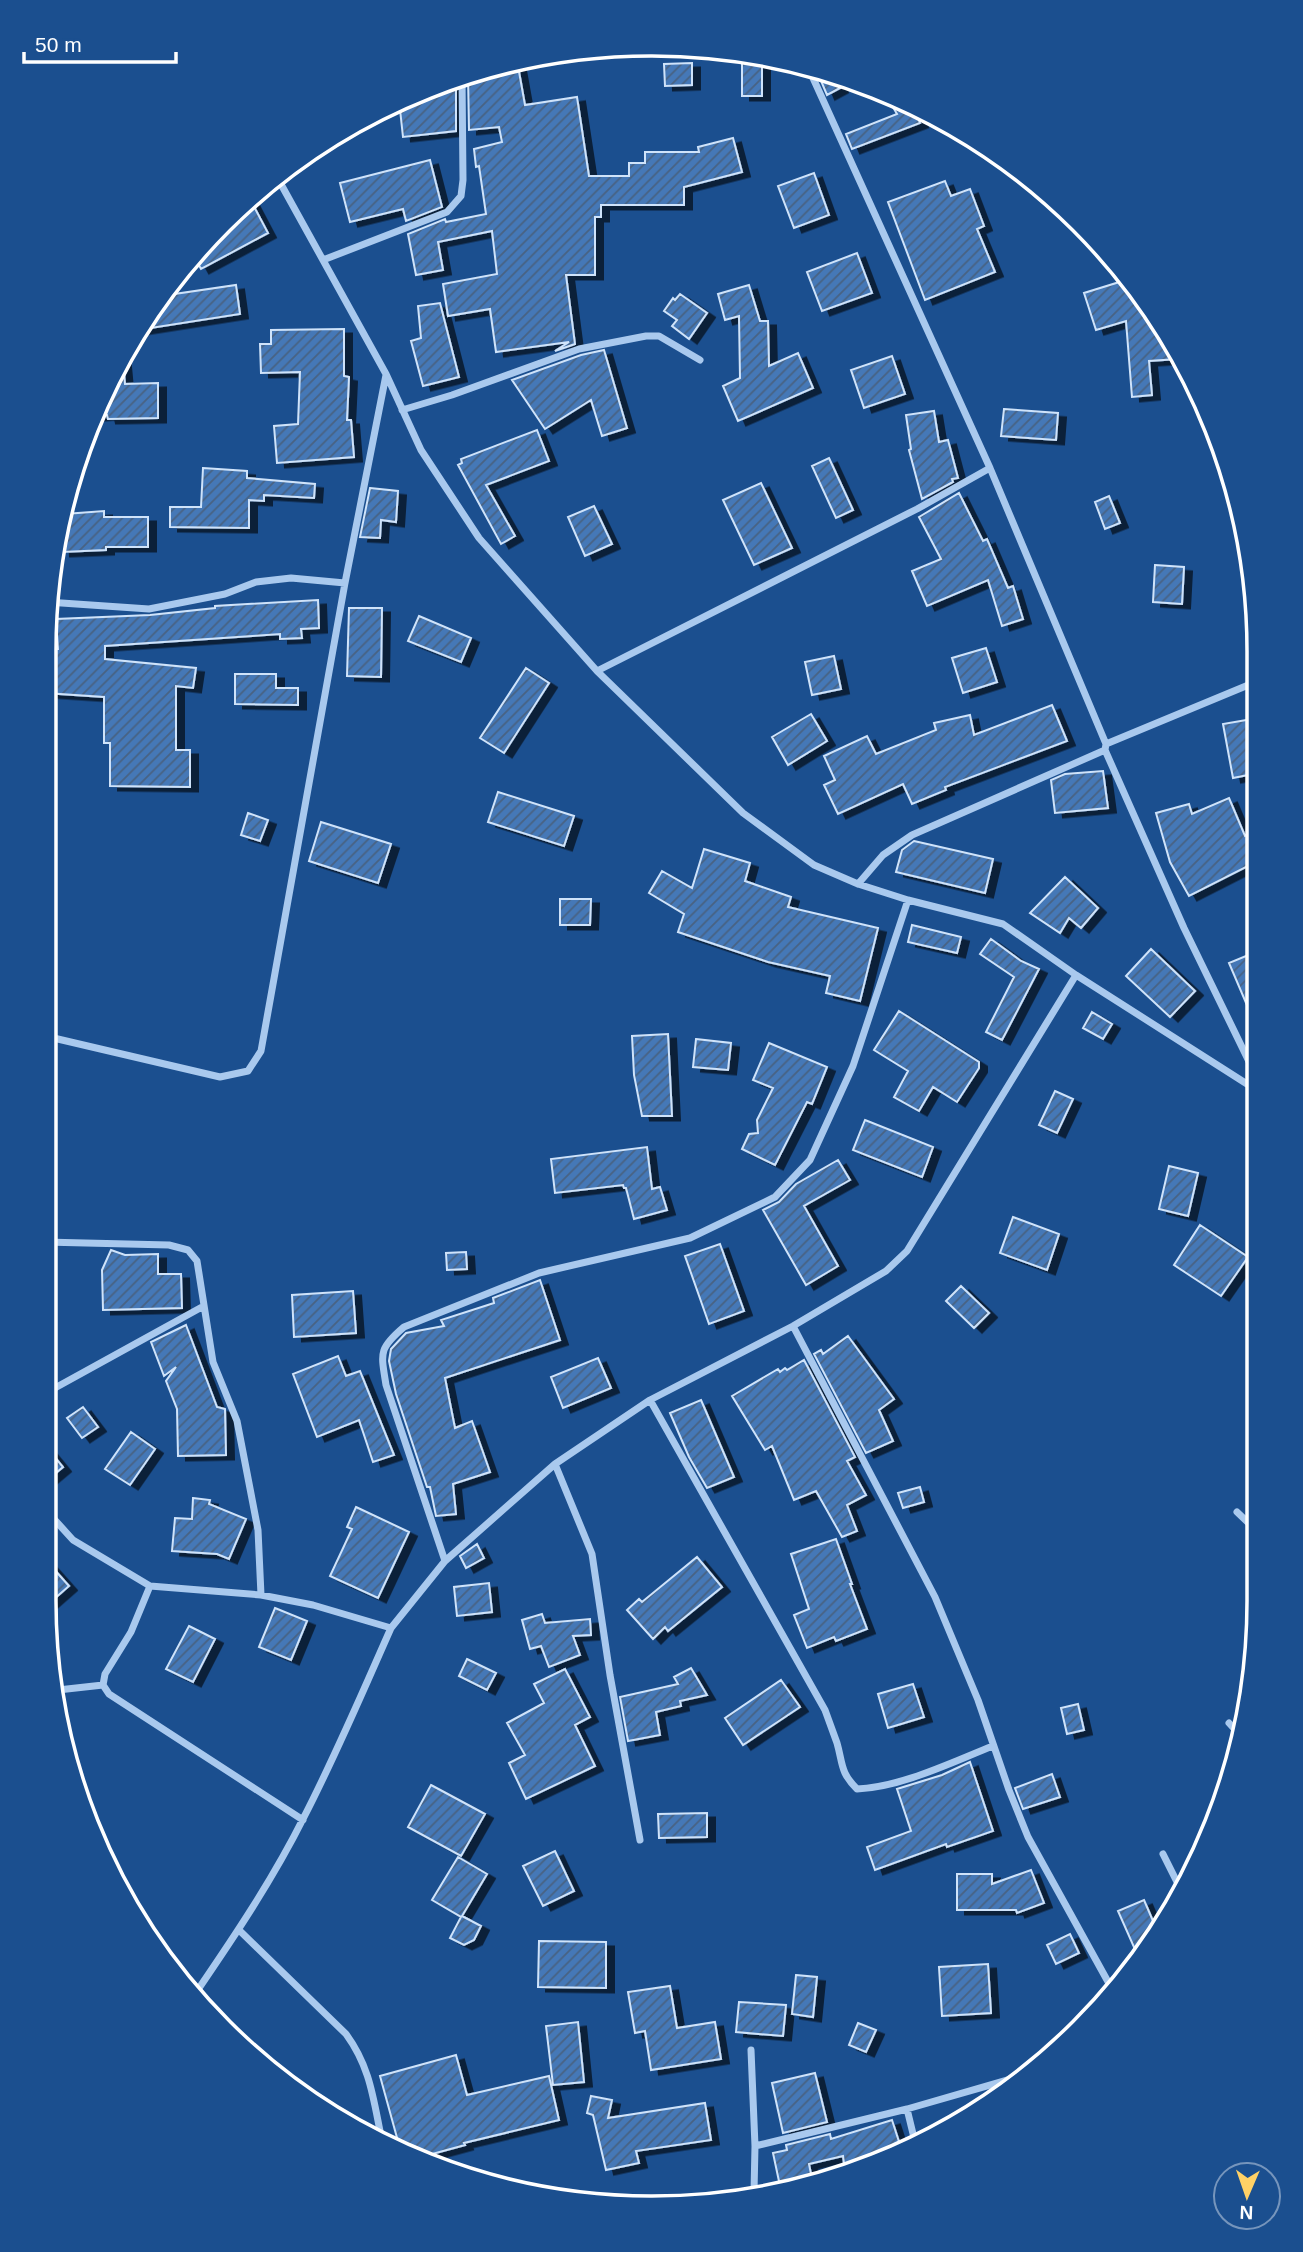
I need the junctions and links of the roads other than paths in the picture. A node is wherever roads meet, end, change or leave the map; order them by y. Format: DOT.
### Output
graph roads {
  1 [pos="813,78"];
  2 [pos="462,87"];
  3 [pos="282,185"];
  4 [pos="323,260"];
  5 [pos="700,360"];
  6 [pos="386,374"];
  7 [pos="402,410"];
  8 [pos="990,468"];
  9 [pos="345,583"];
  10 [pos="58,603"];
  11 [pos="597,671"];
  12 [pos="1247,686"];
  13 [pos="1106,747"];
  14 [pos="858,884"];
  15 [pos="908,900"];
  16 [pos="1076,975"];
  17 [pos="56,1039"];
  18 [pos="1247,1057"];
  19 [pos="1247,1084"];
  20 [pos="56,1242"];
  21 [pos="202,1307"];
  22 [pos="793,1326"];
  23 [pos="56,1387"];
  24 [pos="650,1400"];
  25 [pos="555,1464"];
  26 [pos="1237,1512"];
  27 [pos="56,1521"];
  28 [pos="1247,1522"];
  29 [pos="445,1561"];
  30 [pos="150,1586"];
  31 [pos="261,1595"];
  32 [pos="391,1628"];
  33 [pos="103,1685"];
  34 [pos="63,1689"];
  35 [pos="1229,1723"];
  36 [pos="1233,1728"];
  37 [pos="993,1746"];
  38 [pos="303,1820"];
  39 [pos="640,1840"];
  40 [pos="1163,1854"];
  41 [pos="1176,1881"];
  42 [pos="239,1930"];
  43 [pos="1108,1982"];
  44 [pos="199,1988"];
  45 [pos="751,2050"];
  46 [pos="1003,2081"];
  47 [pos="907,2109"];
  48 [pos="379,2130"];
  49 [pos="913,2136"];
  50 [pos="755,2146"];
  51 [pos="754,2187"];
  1 -- 8 [label="street"];
  2 -- 4 [label="street"];
  3 -- 4 [label="street"];
  4 -- 6 [label="street"];
  5 -- 7 [label="street"];
  6 -- 7 [label="street"];
  6 -- 9 [label="street"];
  7 -- 11 [label="street"];
  8 -- 11 [label="street"];
  8 -- 13 [label="street"];
  9 -- 10 [label="street"];
  9 -- 17 [label="street"];
  11 -- 14 [label="street"];
  12 -- 13 [label="street"];
  13 -- 14 [label="street"];
  13 -- 18 [label="street"];
  14 -- 15 [label="street"];
  15 -- 16 [label="street"];
  15 -- 29 [label="street"];
  16 -- 19 [label="street"];
  16 -- 22 [label="street"];
  20 -- 21 [label="street"];
  21 -- 23 [label="street"];
  21 -- 31 [label="street"];
  22 -- 24 [label="street"];
  22 -- 37 [label="street"];
  24 -- 25 [label="street"];
  24 -- 37 [label="street"];
  25 -- 29 [label="street"];
  25 -- 39 [label="street"];
  26 -- 28 [label="street"];
  27 -- 30 [label="street"];
  29 -- 32 [label="street"];
  30 -- 31 [label="street"];
  30 -- 33 [label="street"];
  31 -- 32 [label="street"];
  32 -- 38 [label="street"];
  33 -- 34 [label="street"];
  33 -- 38 [label="street"];
  35 -- 36 [label="street"];
  37 -- 43 [label="street"];
  38 -- 42 [label="street"];
  40 -- 41 [label="street"];
  42 -- 44 [label="street"];
  42 -- 48 [label="street"];
  45 -- 50 [label="street"];
  46 -- 47 [label="street"];
  47 -- 49 [label="street"];
  47 -- 50 [label="street"];
  50 -- 51 [label="street"];
}
